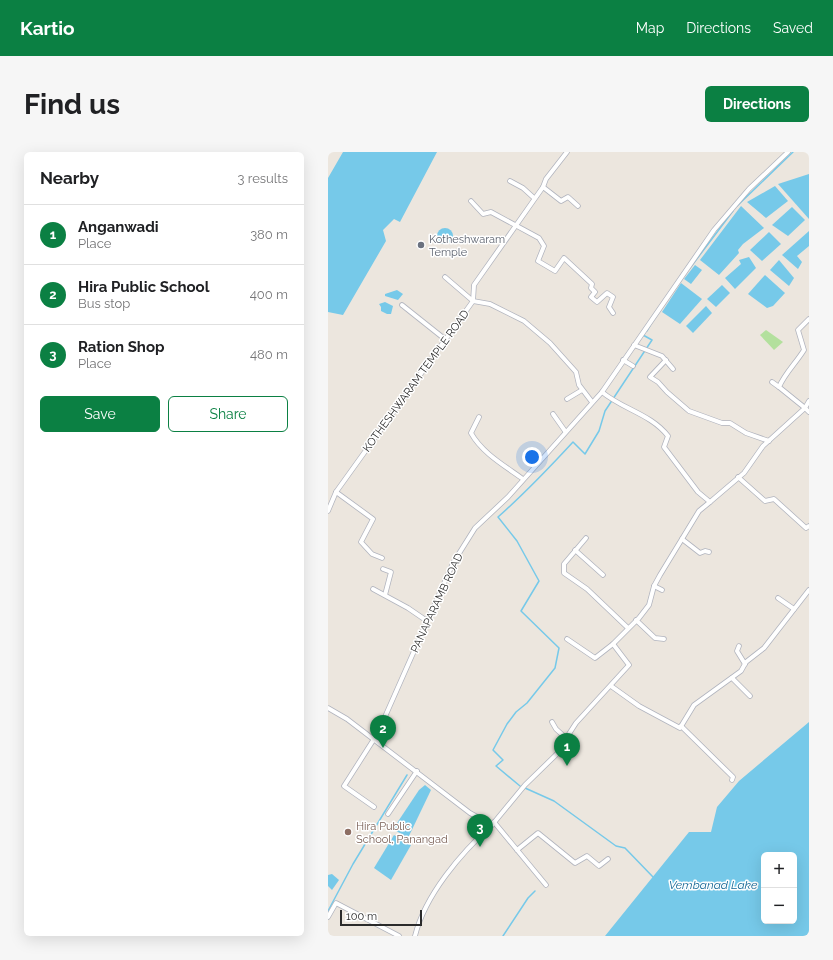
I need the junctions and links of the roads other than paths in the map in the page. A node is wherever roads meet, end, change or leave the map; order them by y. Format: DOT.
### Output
graph roads {
  1 [pos="568,152"];
  2 [pos="788,152"];
  3 [pos="510,181"];
  4 [pos="543,187"];
  5 [pos="534,198"];
  6 [pos="470,201"];
  7 [pos="578,206"];
  8 [pos="515,225"];
  9 [pos="445,277"];
  10 [pos="473,301"];
  11 [pos="402,305"];
  12 [pos="613,312"];
  13 [pos="809,319"];
  14 [pos="446,340"];
  15 [pos="634,345"];
  16 [pos="623,360"];
  17 [pos="666,360"];
  18 [pos="633,366"];
  19 [pos="673,369"];
  20 [pos="772,382"];
  21 [pos="779,387"];
  22 [pos="582,390"];
  23 [pos="602,392"];
  24 [pos="567,398"];
  25 [pos="809,401"];
  26 [pos="592,402"];
  27 [pos="805,408"];
  28 [pos="809,412"];
  29 [pos="552,414"];
  30 [pos="479,417"];
  31 [pos="565,432"];
  32 [pos="769,441"];
  33 [pos="738,478"];
  34 [pos="524,479"];
  35 [pos="336,492"];
  36 [pos="330,502"];
  37 [pos="710,502"];
  38 [pos="328,511"];
  39 [pos="809,526"];
  40 [pos="586,538"];
  41 [pos="682,539"];
  42 [pos="575,550"];
  43 [pos="709,552"];
  44 [pos="382,558"];
  45 [pos="383,569"];
  46 [pos="603,575"];
  47 [pos="654,586"];
  48 [pos="373,589"];
  49 [pos="662,590"];
  50 [pos="809,590"];
  51 [pos="385,595"];
  52 [pos="778,598"];
  53 [pos="794,609"];
  54 [pos="636,620"];
  55 [pos="427,622"];
  56 [pos="628,628"];
  57 [pos="567,639"];
  58 [pos="664,639"];
  59 [pos="613,644"];
  60 [pos="739,646"];
  61 [pos="745,664"];
  62 [pos="732,678"];
  63 [pos="611,686"];
  64 [pos="750,696"];
  65 [pos="328,708"];
  66 [pos="384,719"];
  67 [pos="552,722"];
  68 [pos="681,726"];
  69 [pos="374,739"];
  70 [pos="567,739"];
  71 [pos="416,771"];
  72 [pos="732,780"];
  73 [pos="374,808"];
  74 [pos="388,814"];
  75 [pos="493,824"];
  76 [pos="517,850"];
  77 [pos="608,859"];
  78 [pos="546,884"];
  79 [pos="328,916"];
  80 [pos="399,936"];
  81 [pos="415,936"];
  1 -- 4 [label="street, KOTHESHWARAM TEMPLE ROAD"];
  2 -- 15 [label="street, PANAPARAMB ROAD"];
  3 -- 5 [label="street"];
  4 -- 5 [label="street, KOTHESHWARAM TEMPLE ROAD"];
  4 -- 7 [label="street"];
  5 -- 8 [label="street, KOTHESHWARAM TEMPLE ROAD"];
  6 -- 8 [label="street"];
  8 -- 10 [label="street, KOTHESHWARAM TEMPLE ROAD"];
  8 -- 12 [label="street"];
  9 -- 10 [label="street"];
  10 -- 14 [label="street, KOTHESHWARAM TEMPLE ROAD"];
  10 -- 22 [label="street"];
  11 -- 14 [label="street"];
  13 -- 21 [label="street"];
  14 -- 35 [label="street, KOTHESHWARAM TEMPLE ROAD"];
  15 -- 16 [label="street, PANAPARAMB ROAD"];
  15 -- 17 [label="street"];
  16 -- 18 [label="street"];
  16 -- 23 [label="street, PANAPARAMB ROAD"];
  17 -- 19 [label="street"];
  17 -- 32 [label="street"];
  20 -- 21 [label="street"];
  21 -- 27 [label="street"];
  22 -- 24 [label="street"];
  22 -- 26 [label="street"];
  23 -- 26 [label="street, PANAPARAMB ROAD"];
  23 -- 37 [label="street"];
  25 -- 27 [label="street"];
  26 -- 31 [label="street, PANAPARAMB ROAD"];
  27 -- 28 [label="street"];
  27 -- 32 [label="street"];
  29 -- 31 [label="street"];
  30 -- 34 [label="street"];
  31 -- 34 [label="street, PANAPARAMB ROAD"];
  32 -- 33 [label="street"];
  33 -- 37 [label="street"];
  33 -- 39 [label="street"];
  34 -- 55 [label="street, PANAPARAMB ROAD"];
  35 -- 36 [label="street, KOTHESHWARAM TEMPLE ROAD"];
  35 -- 44 [label="street"];
  36 -- 38 [label="street, KOTHESHWARAM TEMPLE ROAD"];
  37 -- 41 [label="street"];
  40 -- 42 [label="street"];
  41 -- 43 [label="street"];
  41 -- 47 [label="street"];
  42 -- 46 [label="street"];
  42 -- 56 [label="street"];
  45 -- 51 [label="street"];
  47 -- 49 [label="street"];
  47 -- 54 [label="street"];
  48 -- 51 [label="street"];
  50 -- 53 [label="street"];
  51 -- 55 [label="street"];
  52 -- 53 [label="street"];
  53 -- 61 [label="street"];
  54 -- 56 [label="street"];
  54 -- 58 [label="street"];
  55 -- 66 [label="street, PANAPARAMB ROAD"];
  56 -- 59 [label="street"];
  57 -- 59 [label="street"];
  59 -- 63 [label="street"];
  60 -- 61 [label="street"];
  61 -- 62 [label="street"];
  62 -- 64 [label="street"];
  62 -- 68 [label="street"];
  63 -- 68 [label="street"];
  63 -- 70 [label="street"];
  65 -- 69 [label="street"];
  67 -- 70 [label="street"];
  68 -- 72 [label="street"];
  69 -- 71 [label="street"];
  69 -- 73 [label="street"];
  70 -- 75 [label="street"];
  71 -- 74 [label="street"];
  71 -- 75 [label="street"];
  75 -- 76 [label="street"];
  75 -- 81 [label="street"];
  76 -- 77 [label="street"];
  76 -- 78 [label="street"];
  79 -- 80 [label="street"];
}
